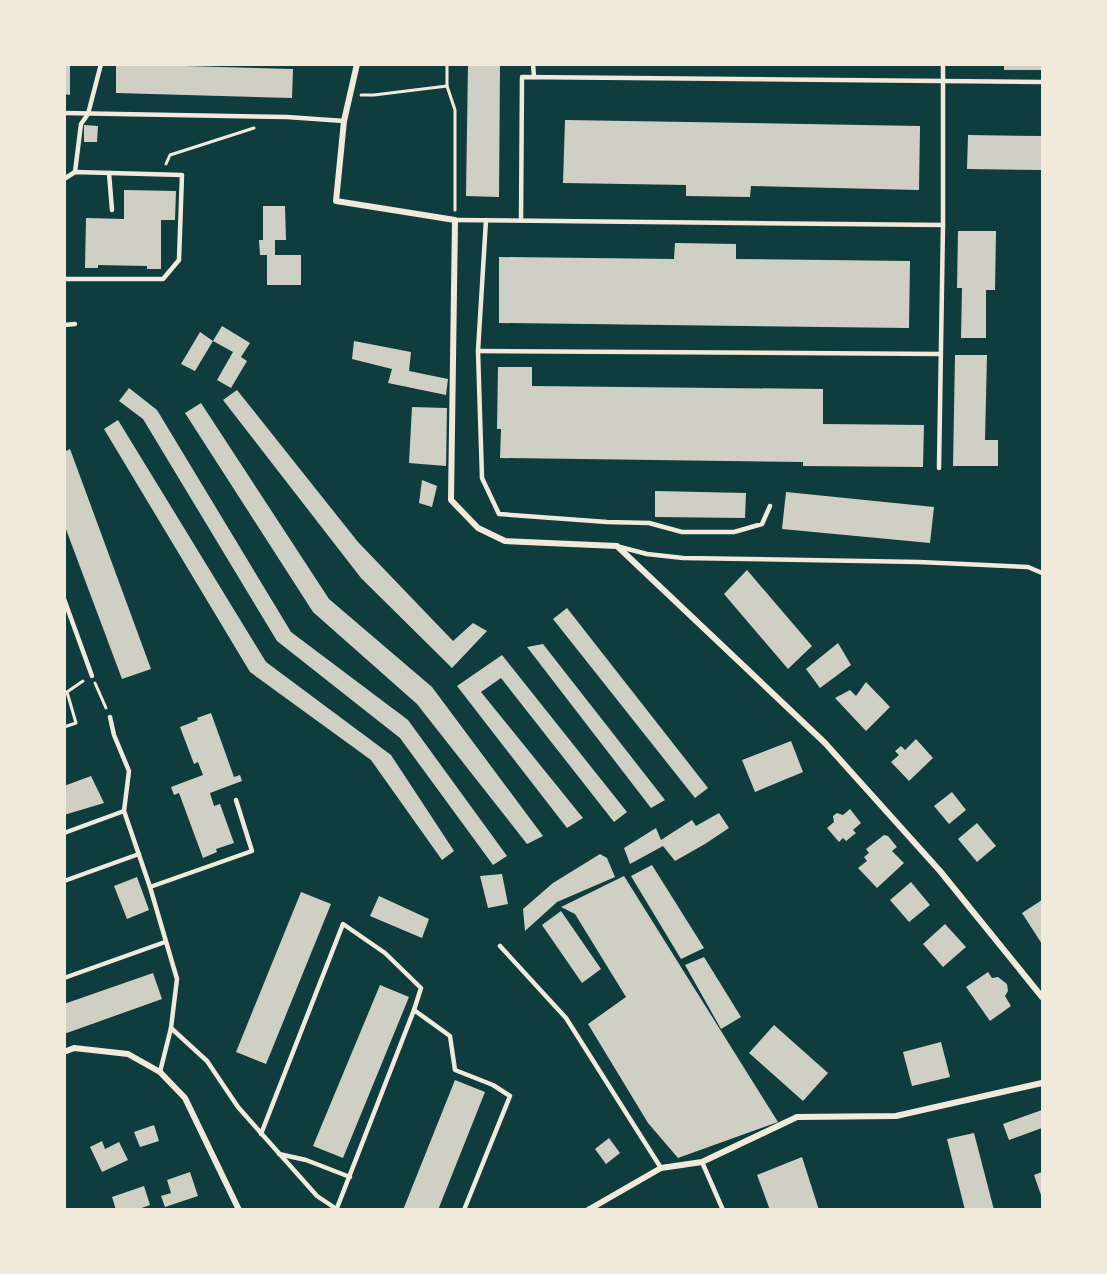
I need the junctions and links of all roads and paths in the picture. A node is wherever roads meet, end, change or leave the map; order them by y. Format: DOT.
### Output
graph roads {
  1 [pos="101,64"];
  2 [pos="357,64"];
  3 [pos="447,64"];
  4 [pos="533,64"];
  5 [pos="943,64"];
  6 [pos="534,77"];
  7 [pos="943,81"];
  8 [pos="1042,82"];
  9 [pos="447,86"];
  10 [pos="350,95"];
  11 [pos="64,113"];
  12 [pos="88,114"];
  13 [pos="344,122"];
  14 [pos="255,127"];
  15 [pos="75,172"];
  16 [pos="110,173"];
  17 [pos="162,174"];
  18 [pos="64,179"];
  19 [pos="112,210"];
  20 [pos="455,220"];
  21 [pos="486,220"];
  22 [pos="521,220"];
  23 [pos="943,225"];
  24 [pos="64,279"];
  25 [pos="75,324"];
  26 [pos="64,326"];
  27 [pos="478,351"];
  28 [pos="941,354"];
  29 [pos="939,468"];
  30 [pos="770,506"];
  31 [pos="617,546"];
  32 [pos="1042,573"];
  33 [pos="64,599"];
  34 [pos="92,676"];
  35 [pos="110,717"];
  36 [pos="64,727"];
  37 [pos="237,800"];
  38 [pos="124,811"];
  39 [pos="64,833"];
  40 [pos="139,854"];
  41 [pos="64,881"];
  42 [pos="150,887"];
  43 [pos="165,942"];
  44 [pos="500,945"];
  45 [pos="64,978"];
  46 [pos="1041,993"];
  47 [pos="414,1010"];
  48 [pos="171,1028"];
  49 [pos="64,1052"];
  50 [pos="160,1072"];
  51 [pos="1042,1083"];
  52 [pos="261,1134"];
  53 [pos="279,1154"];
  54 [pos="702,1162"];
  55 [pos="661,1168"];
  56 [pos="350,1177"];
  57 [pos="239,1209"];
  58 [pos="338,1209"];
  59 [pos="464,1209"];
  60 [pos="588,1209"];
  61 [pos="723,1209"];
  1 -- 12 [label="lane"];
  2 -- 10 [label="street"];
  3 -- 9 [label="path"];
  4 -- 6 [label="lane"];
  5 -- 7 [label="lane"];
  6 -- 7 [label="lane"];
  6 -- 22 [label="lane"];
  7 -- 8 [label="lane"];
  7 -- 23 [label="lane"];
  9 -- 10 [label="path"];
  9 -- 20 [label="path"];
  10 -- 13 [label="street"];
  11 -- 12 [label="lane"];
  12 -- 13 [label="lane"];
  12 -- 15 [label="lane"];
  13 -- 20 [label="street"];
  14 -- 17 [label="path"];
  15 -- 16 [label="lane"];
  15 -- 18 [label="lane"];
  16 -- 17 [label="lane"];
  16 -- 19 [label="lane"];
  17 -- 24 [label="lane"];
  20 -- 21 [label="lane"];
  20 -- 31 [label="street"];
  21 -- 22 [label="lane"];
  21 -- 27 [label="lane"];
  22 -- 23 [label="lane"];
  23 -- 28 [label="lane"];
  25 -- 26 [label="lane"];
  27 -- 28 [label="lane"];
  27 -- 30 [label="lane"];
  28 -- 29 [label="lane"];
  31 -- 32 [label="lane"];
  31 -- 46 [label="street"];
  33 -- 34 [label="lane"];
  34 -- 35 [label="path"];
  34 -- 36 [label="path"];
  35 -- 38 [label="lane"];
  37 -- 42 [label="lane"];
  38 -- 39 [label="lane"];
  38 -- 40 [label="lane"];
  40 -- 41 [label="lane"];
  40 -- 42 [label="lane"];
  42 -- 43 [label="lane"];
  43 -- 45 [label="lane"];
  43 -- 48 [label="lane"];
  44 -- 55 [label="lane"];
  47 -- 52 [label="lane"];
  47 -- 56 [label="lane"];
  47 -- 59 [label="lane"];
  48 -- 50 [label="lane"];
  48 -- 52 [label="lane"];
  49 -- 50 [label="street"];
  50 -- 57 [label="street"];
  51 -- 54 [label="street"];
  52 -- 53 [label="lane"];
  53 -- 56 [label="lane"];
  53 -- 58 [label="lane"];
  54 -- 55 [label="street"];
  54 -- 61 [label="lane"];
  55 -- 60 [label="street"];
  56 -- 58 [label="lane"];
}
